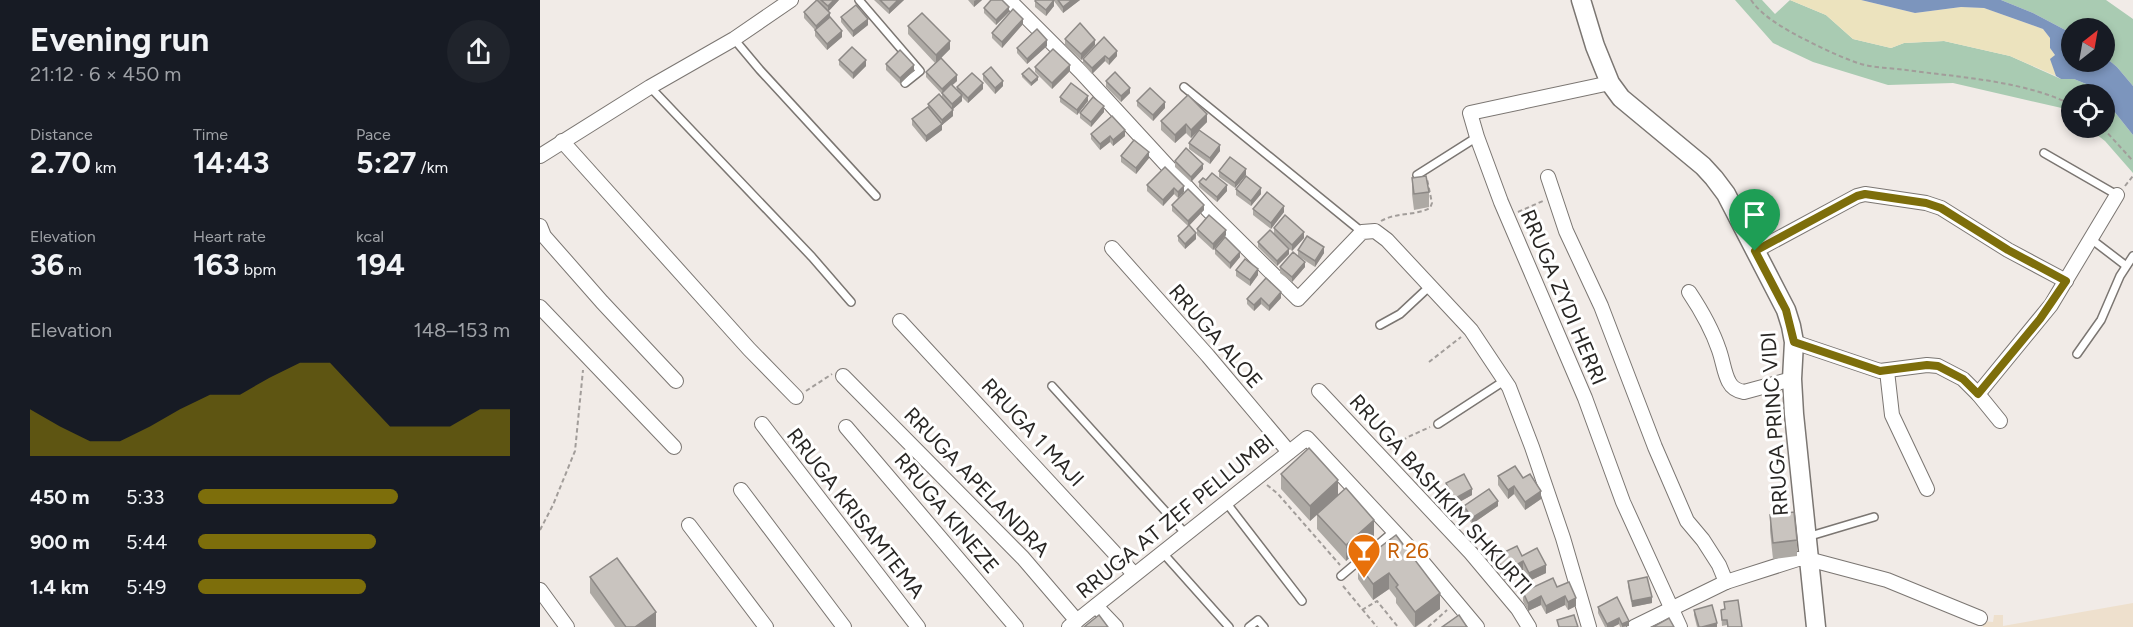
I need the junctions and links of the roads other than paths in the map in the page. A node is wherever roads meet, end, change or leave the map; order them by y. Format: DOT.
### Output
graph roads {
  1 [pos="790,0"];
  2 [pos="859,0"];
  3 [pos="1009,0"];
  4 [pos="1581,0"];
  5 [pos="734,39"];
  6 [pos="905,83"];
  7 [pos="1610,83"];
  8 [pos="650,87"];
  9 [pos="1185,87"];
  10 [pos="1477,137"];
  11 [pos="562,141"];
  12 [pos="2044,153"];
  13 [pos="540,156"];
  14 [pos="1417,175"];
  15 [pos="1548,177"];
  16 [pos="2117,195"];
  17 [pos="876,196"];
  18 [pos="540,226"];
  19 [pos="1369,232"];
  20 [pos="2091,239"];
  21 [pos="1112,248"];
  22 [pos="1755,251"];
  23 [pos="2133,256"];
  24 [pos="2125,265"];
  25 [pos="2066,281"];
  26 [pos="1430,286"];
  27 [pos="1689,292"];
  28 [pos="851,302"];
  29 [pos="540,307"];
  30 [pos="900,321"];
  31 [pos="1380,325"];
  32 [pos="1794,342"];
  33 [pos="2077,354"];
  34 [pos="1887,371"];
  35 [pos="843,376"];
  36 [pos="1792,380"];
  37 [pos="676,381"];
  38 [pos="1504,381"];
  39 [pos="1052,386"];
  40 [pos="1319,391"];
  41 [pos="1978,394"];
  42 [pos="796,397"];
  43 [pos="2000,421"];
  44 [pos="762,424"];
  45 [pos="1438,424"];
  46 [pos="846,427"];
  47 [pos="674,447"];
  48 [pos="1288,452"];
  49 [pos="1928,489"];
  50 [pos="741,490"];
  51 [pos="1225,501"];
  52 [pos="1874,517"];
  53 [pos="689,525"];
  54 [pos="1394,531"];
  55 [pos="1185,533"];
  56 [pos="1806,538"];
  57 [pos="1162,552"];
  58 [pos="1808,559"];
  59 [pos="1134,574"];
  60 [pos="1344,574"];
  61 [pos="1726,582"];
  62 [pos="540,590"];
  63 [pos="1302,600"];
  64 [pos="1096,606"];
  65 [pos="1672,609"];
  66 [pos="1980,618"];
  67 [pos="1073,624"];
  68 [pos="567,627"];
  69 [pos="766,627"];
  70 [pos="844,627"];
  71 [pos="918,627"];
  72 [pos="1016,627"];
  73 [pos="1116,627"];
  74 [pos="1229,627"];
  75 [pos="1249,627"];
  76 [pos="1263,627"];
  77 [pos="1477,627"];
  78 [pos="1529,627"];
  79 [pos="1588,627"];
  80 [pos="1634,627"];
  81 [pos="1680,627"];
  82 [pos="1816,627"];
  1 -- 5 [label="street"];
  2 -- 6 [label="lane"];
  3 -- 19 [label="street"];
  4 -- 7 [label="street, RRUGA PRINC VIDI"];
  5 -- 8 [label="street"];
  5 -- 17 [label="lane"];
  7 -- 10 [label="street, RRUGA ZYDI HERRI"];
  7 -- 22 [label="street, RRUGA PRINC VIDI"];
  8 -- 11 [label="street"];
  8 -- 28 [label="lane"];
  9 -- 19 [label="lane"];
  10 -- 14 [label="lane"];
  10 -- 65 [label="street, RRUGA ZYDI HERRI"];
  11 -- 13 [label="street"];
  11 -- 42 [label="street"];
  12 -- 16 [label="lane"];
  15 -- 61 [label="street"];
  16 -- 20 [label="street"];
  18 -- 37 [label="street"];
  19 -- 26 [label="street"];
  20 -- 24 [label="lane"];
  20 -- 25 [label="street"];
  21 -- 48 [label="street, RRUGA ALOE"];
  22 -- 25 [label="street"];
  22 -- 32 [label="street, RRUGA PRINC VIDI"];
  23 -- 24 [label="lane"];
  24 -- 33 [label="lane"];
  25 -- 41 [label="street"];
  26 -- 31 [label="lane"];
  26 -- 38 [label="street"];
  27 -- 36 [label="street"];
  29 -- 47 [label="street"];
  30 -- 59 [label="street, RRUGA 1 MAJI"];
  32 -- 34 [label="street"];
  32 -- 36 [label="street, RRUGA PRINC VIDI"];
  34 -- 41 [label="street"];
  34 -- 49 [label="street"];
  35 -- 67 [label="street, RRUGA APELANDRA"];
  36 -- 56 [label="street, RRUGA PRINC VIDI"];
  38 -- 45 [label="lane"];
  38 -- 79 [label="street"];
  39 -- 55 [label="lane"];
  40 -- 78 [label="street, RRUGA BASHKIM SHKURTI"];
  41 -- 43 [label="street"];
  44 -- 71 [label="street, RRUGA KRISAMTEMA"];
  46 -- 72 [label="street, RRUGA KINEZE"];
  48 -- 51 [label="street, RRUGA AT ZEF PELLUMBI"];
  48 -- 54 [label="street, RRUGA AT ZEF PELLUMBI"];
  50 -- 70 [label="street"];
  51 -- 55 [label="street, RRUGA AT ZEF PELLUMBI"];
  51 -- 63 [label="lane"];
  52 -- 56 [label="lane"];
  53 -- 69 [label="street"];
  54 -- 60 [label="lane"];
  54 -- 77 [label="street"];
  55 -- 57 [label="street, RRUGA AT ZEF PELLUMBI"];
  56 -- 58 [label="street, RRUGA PRINC VIDI"];
  57 -- 59 [label="street, RRUGA AT ZEF PELLUMBI"];
  57 -- 74 [label="lane"];
  58 -- 61 [label="street"];
  58 -- 66 [label="street"];
  58 -- 82 [label="street, RRUGA PRINC VIDI"];
  59 -- 64 [label="street, RRUGA AT ZEF PELLUMBI"];
  61 -- 65 [label="street"];
  62 -- 68 [label="street"];
  64 -- 67 [label="street, RRUGA AT ZEF PELLUMBI"];
  64 -- 73 [label="street"];
  65 -- 80 [label="street"];
  65 -- 81 [label="street, RRUGA ZYDI HERRI"];
  75 -- 76 [label="lane"];
}
